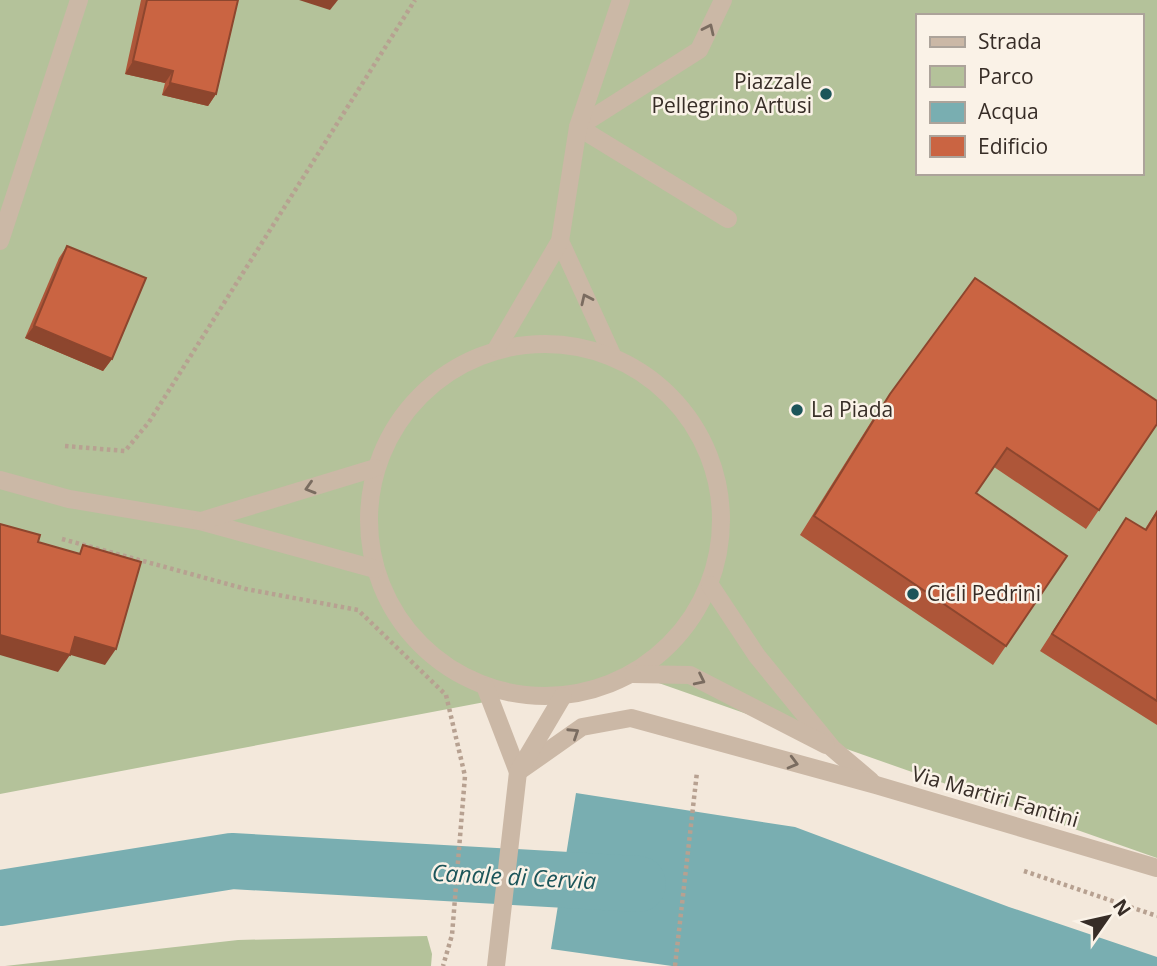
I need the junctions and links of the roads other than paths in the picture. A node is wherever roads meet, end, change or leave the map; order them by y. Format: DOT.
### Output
graph roads {
  1 [pos="79,0"];
  2 [pos="621,0"];
  3 [pos="723,0"];
  4 [pos="578,127"];
  5 [pos="728,219"];
  6 [pos="0,241"];
  7 [pos="560,241"];
  8 [pos="496,348"];
  9 [pos="613,357"];
  10 [pos="375,468"];
  11 [pos="0,472"];
  12 [pos="0,480"];
  13 [pos="69,499"];
  14 [pos="200,521"];
  15 [pos="375,569"];
  16 [pos="710,585"];
  17 [pos="633,674"];
  18 [pos="485,686"];
  19 [pos="563,696"];
  20 [pos="832,748"];
  21 [pos="518,772"];
  22 [pos="876,785"];
  23 [pos="1157,868"];
  24 [pos="496,966"];
  1 -- 6 [label="street"];
  2 -- 4 [label="street"];
  4 -- 3 [label="street, one-way"];
  4 -- 5 [label="street"];
  4 -- 7 [label="street"];
  7 -- 8 [label="street"];
  9 -- 7 [label="street, one-way"];
  8 -- 9 [label="street"];
  8 -- 10 [label="street"];
  9 -- 16 [label="street"];
  10 -- 14 [label="street, one-way"];
  10 -- 15 [label="street"];
  11 -- 13 [label="street"];
  12 -- 13 [label="street"];
  13 -- 14 [label="street"];
  14 -- 15 [label="street"];
  15 -- 18 [label="street"];
  16 -- 17 [label="street"];
  16 -- 20 [label="street"];
  17 -- 19 [label="street"];
  17 -- 20 [label="street, one-way"];
  18 -- 19 [label="street"];
  18 -- 21 [label="street"];
  19 -- 21 [label="street"];
  20 -- 22 [label="street, Via Martiri Fantini"];
  21 -- 22 [label="street, one-way"];
  21 -- 24 [label="street"];
  22 -- 23 [label="street, Via Martiri Fantini"];
}
